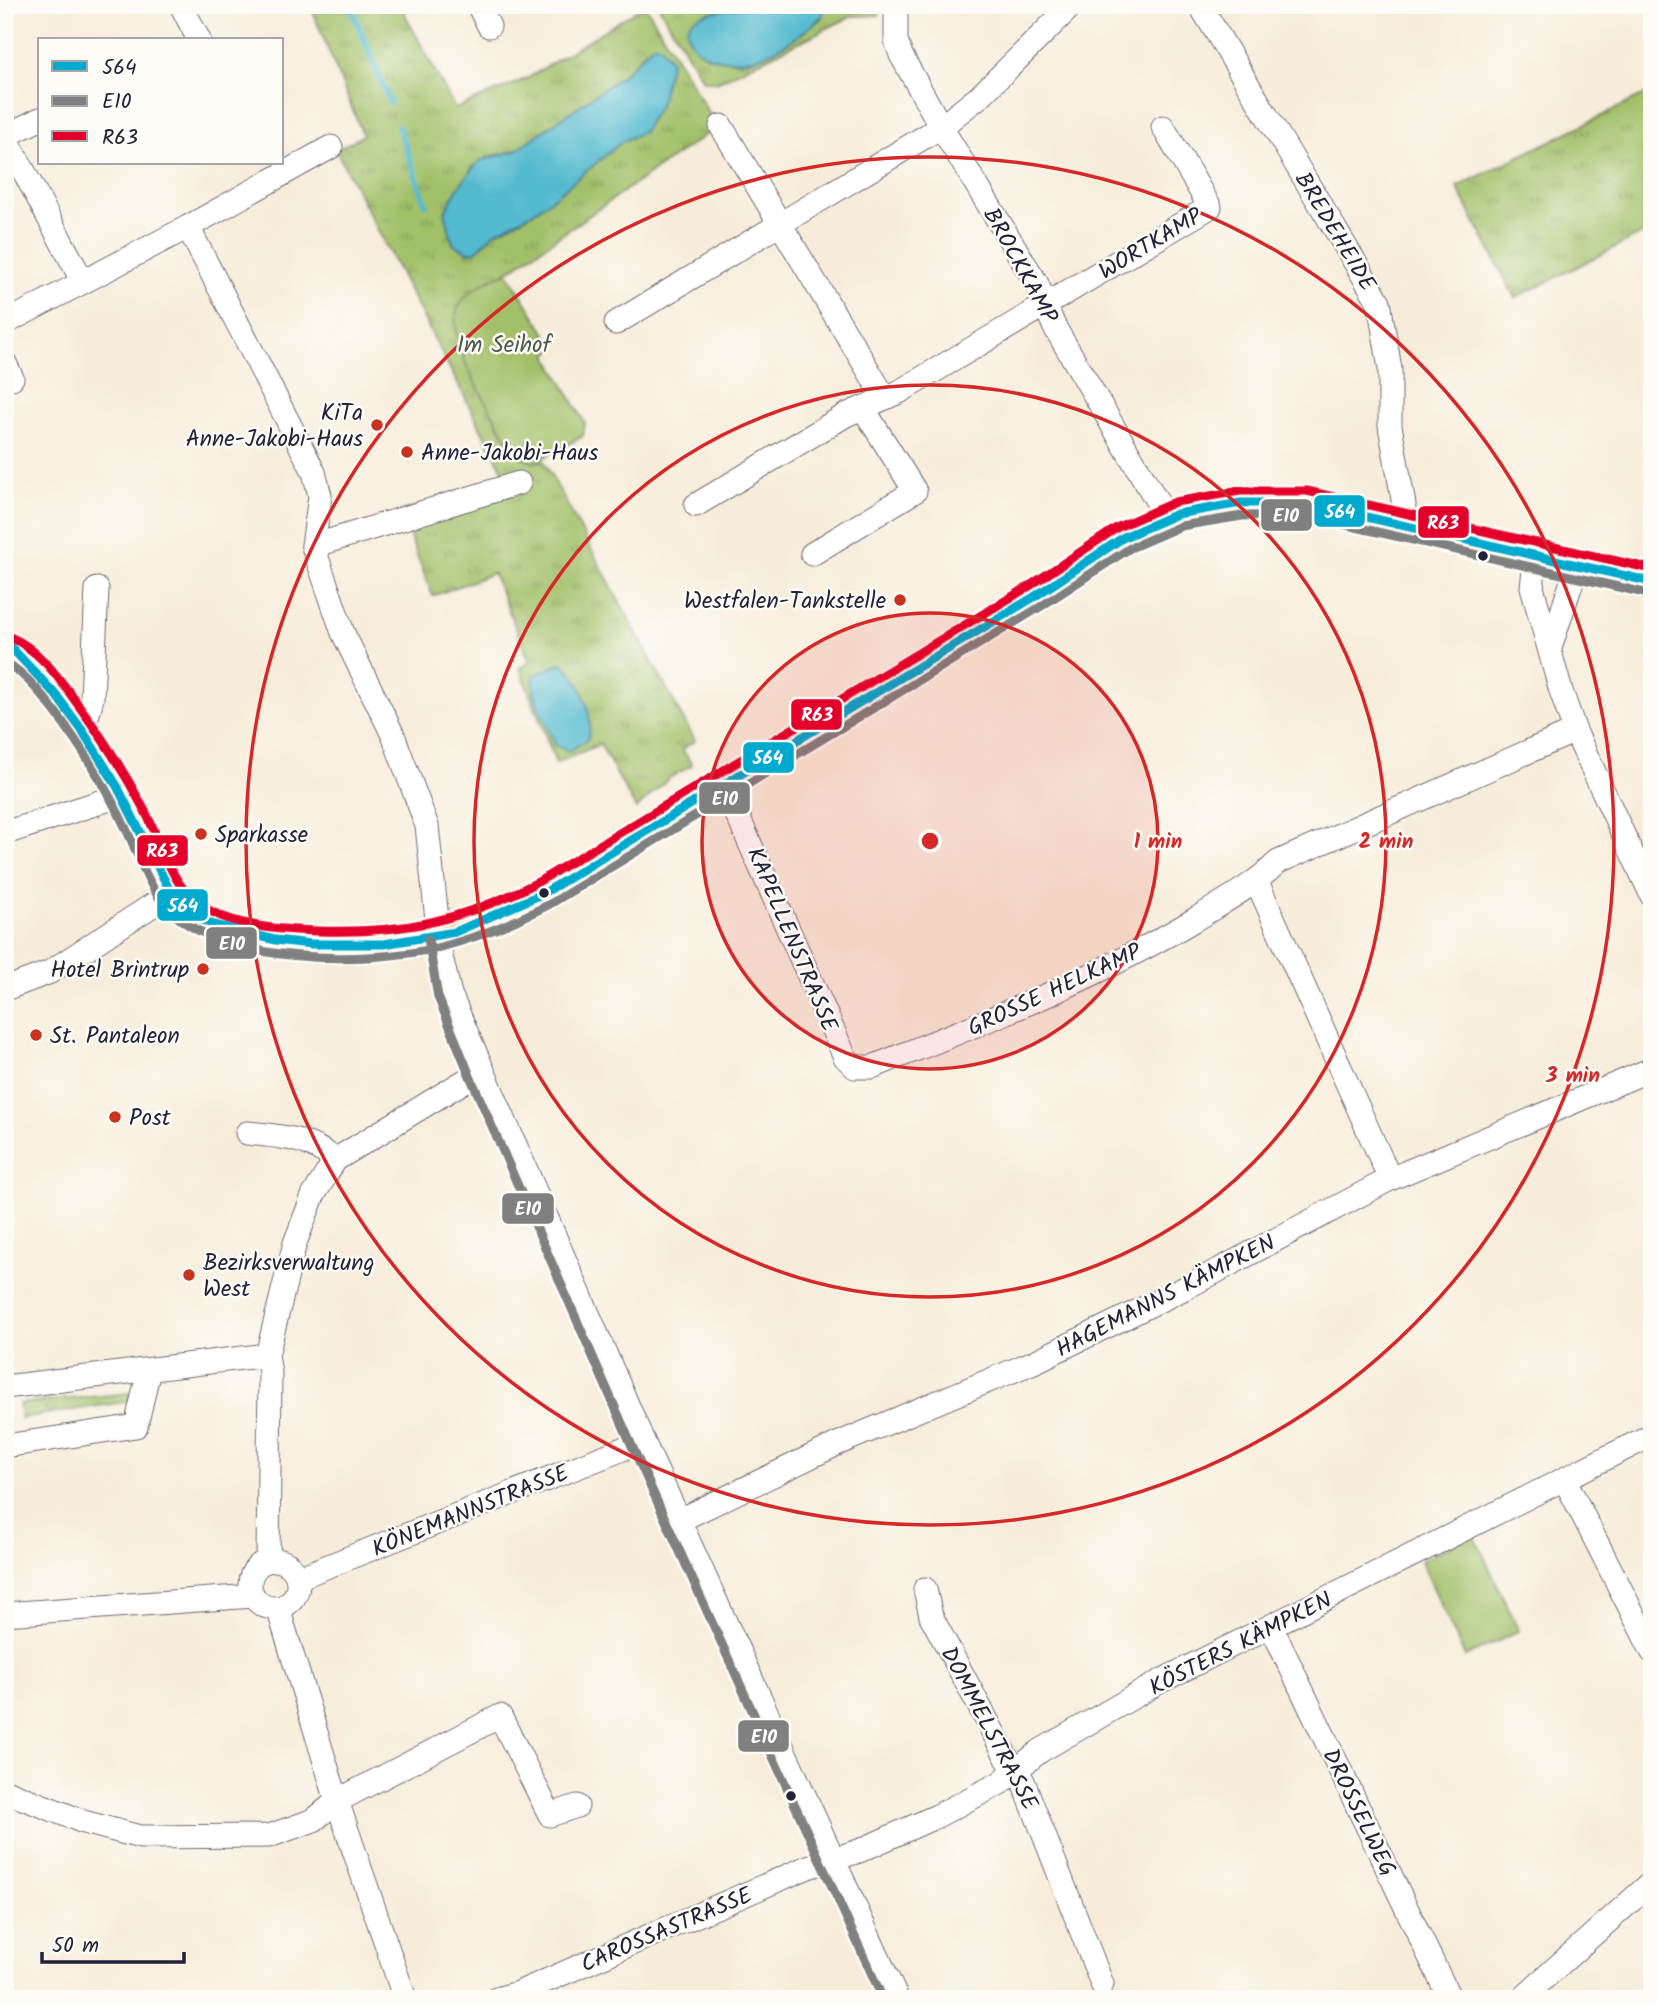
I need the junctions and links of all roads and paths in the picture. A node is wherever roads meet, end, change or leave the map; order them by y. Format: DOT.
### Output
graph roads {
  1 [pos="181,5"];
  2 [pos="478,5"];
  3 [pos="896,5"];
  4 [pos="1072,5"];
  5 [pos="1200,5"];
  6 [pos="489,26"];
  7 [pos="197,38"];
  8 [pos="38,120"];
  9 [pos="721,126"];
  10 [pos="941,127"];
  11 [pos="1163,127"];
  12 [pos="5,136"];
  13 [pos="331,147"];
  14 [pos="780,223"];
  15 [pos="188,227"];
  16 [pos="83,282"];
  17 [pos="1046,305"];
  18 [pos="5,323"];
  19 [pos="616,323"];
  20 [pos="885,398"];
  21 [pos="863,408"];
  22 [pos="519,483"];
  23 [pos="696,505"];
  24 [pos="1167,518"];
  25 [pos="1401,522"];
  26 [pos="313,546"];
  27 [pos="1536,553"];
  28 [pos="812,554"];
  29 [pos="1578,563"];
  30 [pos="1652,582"];
  31 [pos="97,589"];
  32 [pos="8,647"];
  33 [pos="1550,648"];
  34 [pos="77,722"];
  35 [pos="1575,731"];
  36 [pos="723,783"];
  37 [pos="122,795"];
  38 [pos="5,833"];
  39 [pos="1257,882"];
  40 [pos="170,893"];
  41 [pos="1652,896"];
  42 [pos="440,937"];
  43 [pos="5,989"];
  44 [pos="845,1057"];
  45 [pos="1652,1069"];
  46 [pos="481,1071"];
  47 [pos="247,1133"];
  48 [pos="335,1160"];
  49 [pos="1390,1179"];
  50 [pos="267,1355"];
  51 [pos="149,1370"];
  52 [pos="5,1387"];
  53 [pos="1652,1435"];
  54 [pos="643,1441"];
  55 [pos="5,1446"];
  56 [pos="1565,1480"];
  57 [pos="678,1521"];
  58 [pos="268,1561"];
  59 [pos="298,1578"];
  60 [pos="925,1589"];
  61 [pos="253,1595"];
  62 [pos="278,1608"];
  63 [pos="5,1614"];
  64 [pos="1271,1626"];
  65 [pos="1652,1651"];
  66 [pos="1014,1771"];
  67 [pos="5,1791"];
  68 [pos="337,1801"];
  69 [pos="577,1805"];
  70 [pos="835,1859"];
  71 [pos="1652,1882"];
  72 [pos="1102,1984"];
  73 [pos="511,1997"];
  74 [pos="405,1999"];
  75 [pos="897,1999"];
  76 [pos="1450,1999"];
  77 [pos="1521,1999"];
  1 -- 7 [label="street"];
  2 -- 6 [label="street"];
  3 -- 10 [label="street, BROCKKAMP"];
  4 -- 10 [label="street"];
  5 -- 25 [label="street, BREDEHEIDE"];
  8 -- 12 [label="street"];
  9 -- 14 [label="street"];
  10 -- 14 [label="street"];
  10 -- 17 [label="street, BROCKKAMP"];
  11 -- 17 [label="street, WORTKAMP"];
  12 -- 16 [label="street"];
  13 -- 15 [label="street"];
  14 -- 19 [label="street"];
  14 -- 20 [label="street"];
  15 -- 16 [label="street"];
  15 -- 26 [label="street"];
  16 -- 18 [label="street"];
  17 -- 20 [label="street"];
  17 -- 24 [label="street, BROCKKAMP"];
  20 -- 21 [label="street"];
  21 -- 23 [label="street"];
  21 -- 28 [label="street"];
  22 -- 26 [label="street"];
  24 -- 25 [label="main road"];
  24 -- 36 [label="main road"];
  25 -- 27 [label="main road"];
  26 -- 42 [label="street"];
  27 -- 29 [label="main road"];
  27 -- 33 [label="street"];
  29 -- 30 [label="main road"];
  29 -- 33 [label="street"];
  31 -- 34 [label="street"];
  32 -- 34 [label="main road"];
  33 -- 35 [label="street"];
  34 -- 37 [label="main road"];
  35 -- 39 [label="street, GROSSE HELKAMP"];
  35 -- 41 [label="street"];
  36 -- 42 [label="main road"];
  36 -- 44 [label="street, KAPELLENSTRASSE"];
  37 -- 38 [label="street"];
  37 -- 40 [label="main road"];
  39 -- 44 [label="street, GROSSE HELKAMP"];
  39 -- 49 [label="street"];
  40 -- 42 [label="main road"];
  40 -- 43 [label="street"];
  42 -- 46 [label="street"];
  45 -- 49 [label="street, HAGEMANNS KÄMPKEN"];
  46 -- 48 [label="street"];
  46 -- 54 [label="street"];
  47 -- 48 [label="street"];
  48 -- 50 [label="street"];
  49 -- 57 [label="street, HAGEMANNS KÄMPKEN"];
  50 -- 51 [label="street"];
  50 -- 58 [label="street"];
  51 -- 52 [label="street"];
  51 -- 55 [label="street"];
  53 -- 56 [label="street, KÖSTERS KÄMPKEN"];
  54 -- 57 [label="street"];
  54 -- 59 [label="street, KÖNEMANNSTRASSE"];
  56 -- 64 [label="street, KÖSTERS KÄMPKEN"];
  56 -- 65 [label="street"];
  57 -- 70 [label="street"];
  58 -- 59 [label="street"];
  58 -- 61 [label="street"];
  59 -- 62 [label="street"];
  60 -- 66 [label="street, DOMMELSTRASSE"];
  61 -- 62 [label="street"];
  61 -- 63 [label="street"];
  62 -- 68 [label="street"];
  64 -- 66 [label="street, KÖSTERS KÄMPKEN"];
  64 -- 76 [label="street, DROSSELWEG"];
  66 -- 70 [label="street, KÖSTERS KÄMPKEN"];
  66 -- 72 [label="street, DOMMELSTRASSE"];
  67 -- 68 [label="street"];
  68 -- 69 [label="street"];
  68 -- 74 [label="street"];
  70 -- 73 [label="street, CAROSSASTRASSE"];
  70 -- 75 [label="street"];
  71 -- 77 [label="street"];
}
